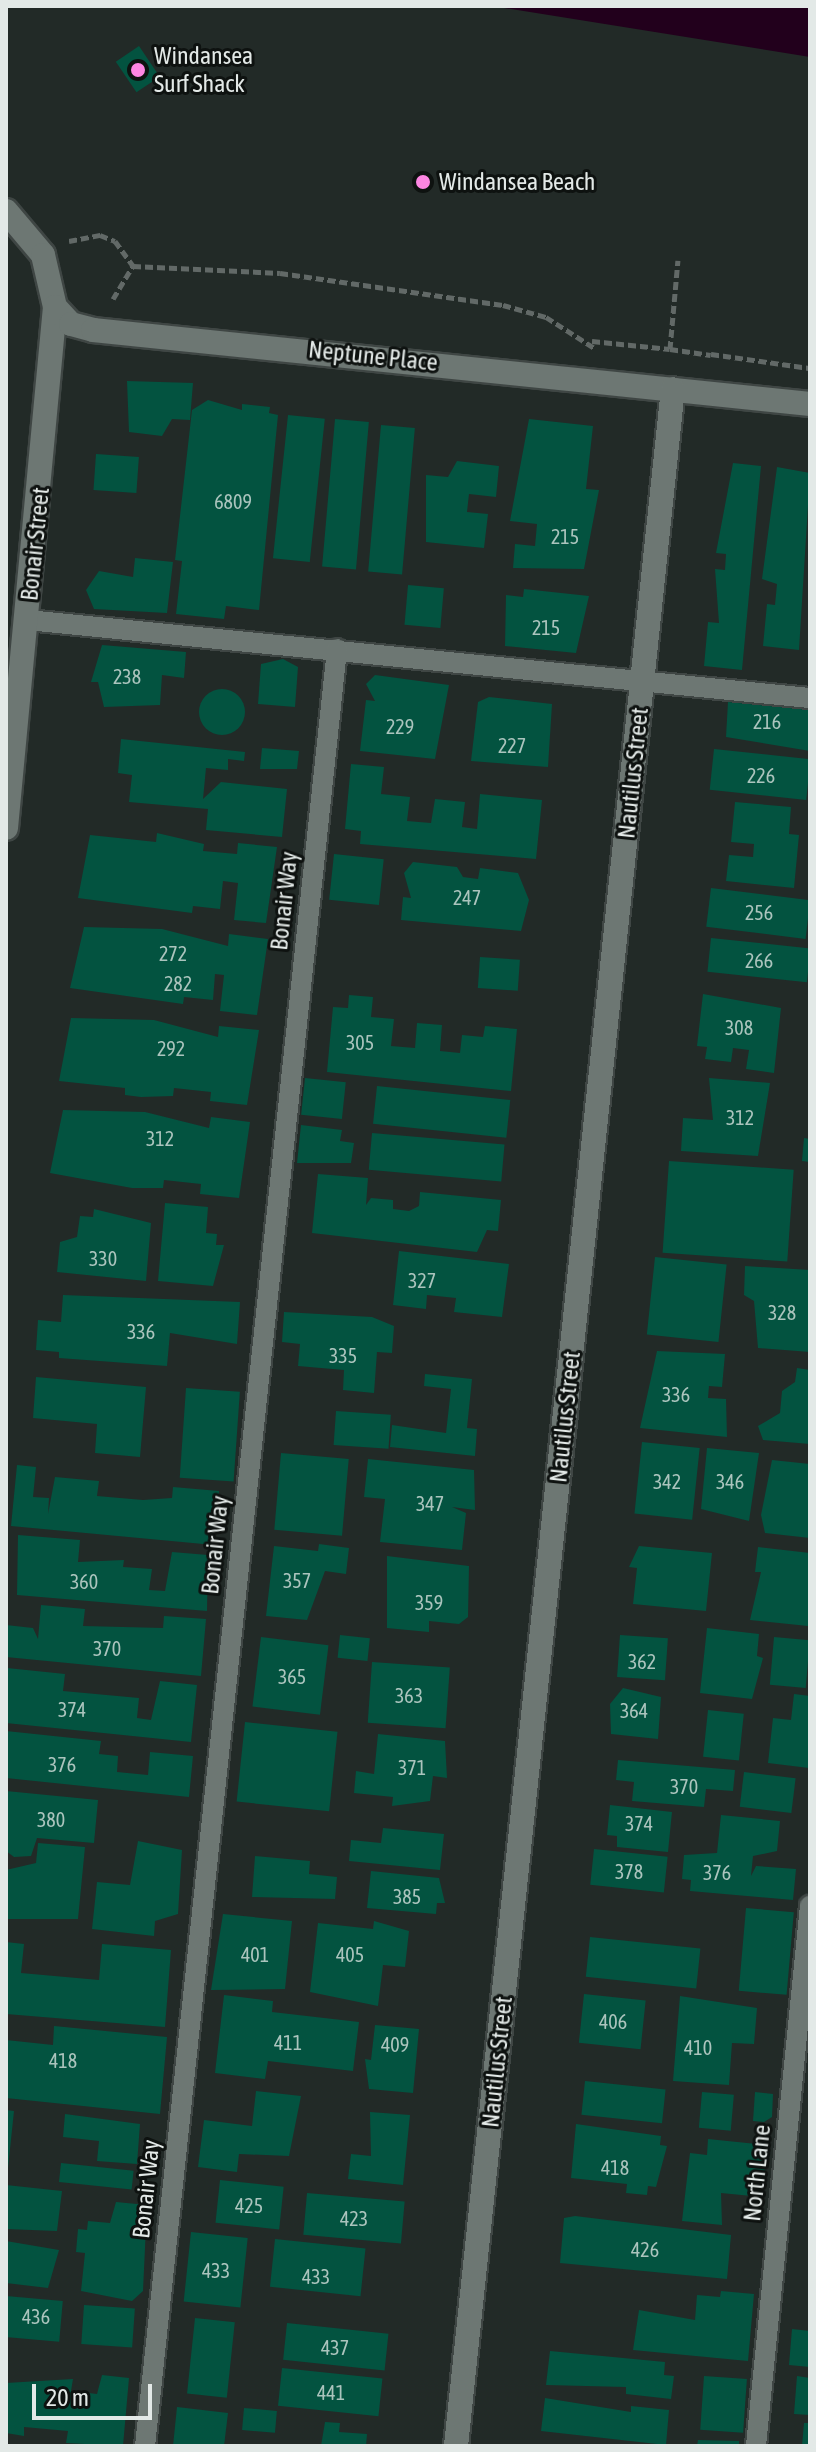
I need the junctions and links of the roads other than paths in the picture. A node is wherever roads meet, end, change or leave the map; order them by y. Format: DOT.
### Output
graph roads {
  1 [pos="6,211"];
  2 [pos="55,307"];
  3 [pos="673,389"];
  4 [pos="810,404"];
  5 [pos="27,620"];
  6 [pos="337,649"];
  7 [pos="643,681"];
  8 [pos="810,698"];
  9 [pos="6,828"];
  10 [pos="810,1906"];
  11 [pos="145,2446"];
  12 [pos="456,2446"];
  13 [pos="756,2446"];
  1 -- 2 [label="street"];
  2 -- 3 [label="street, Neptune Place"];
  2 -- 5 [label="street, Bonair Street"];
  3 -- 4 [label="street, Neptune Place"];
  3 -- 7 [label="street, Nautilus Street"];
  5 -- 6 [label="lane"];
  5 -- 9 [label="street, Bonair Street"];
  6 -- 7 [label="lane"];
  6 -- 11 [label="lane, Bonair Way"];
  7 -- 8 [label="lane"];
  7 -- 12 [label="street, Nautilus Street"];
  10 -- 13 [label="lane, North Lane"];
}
